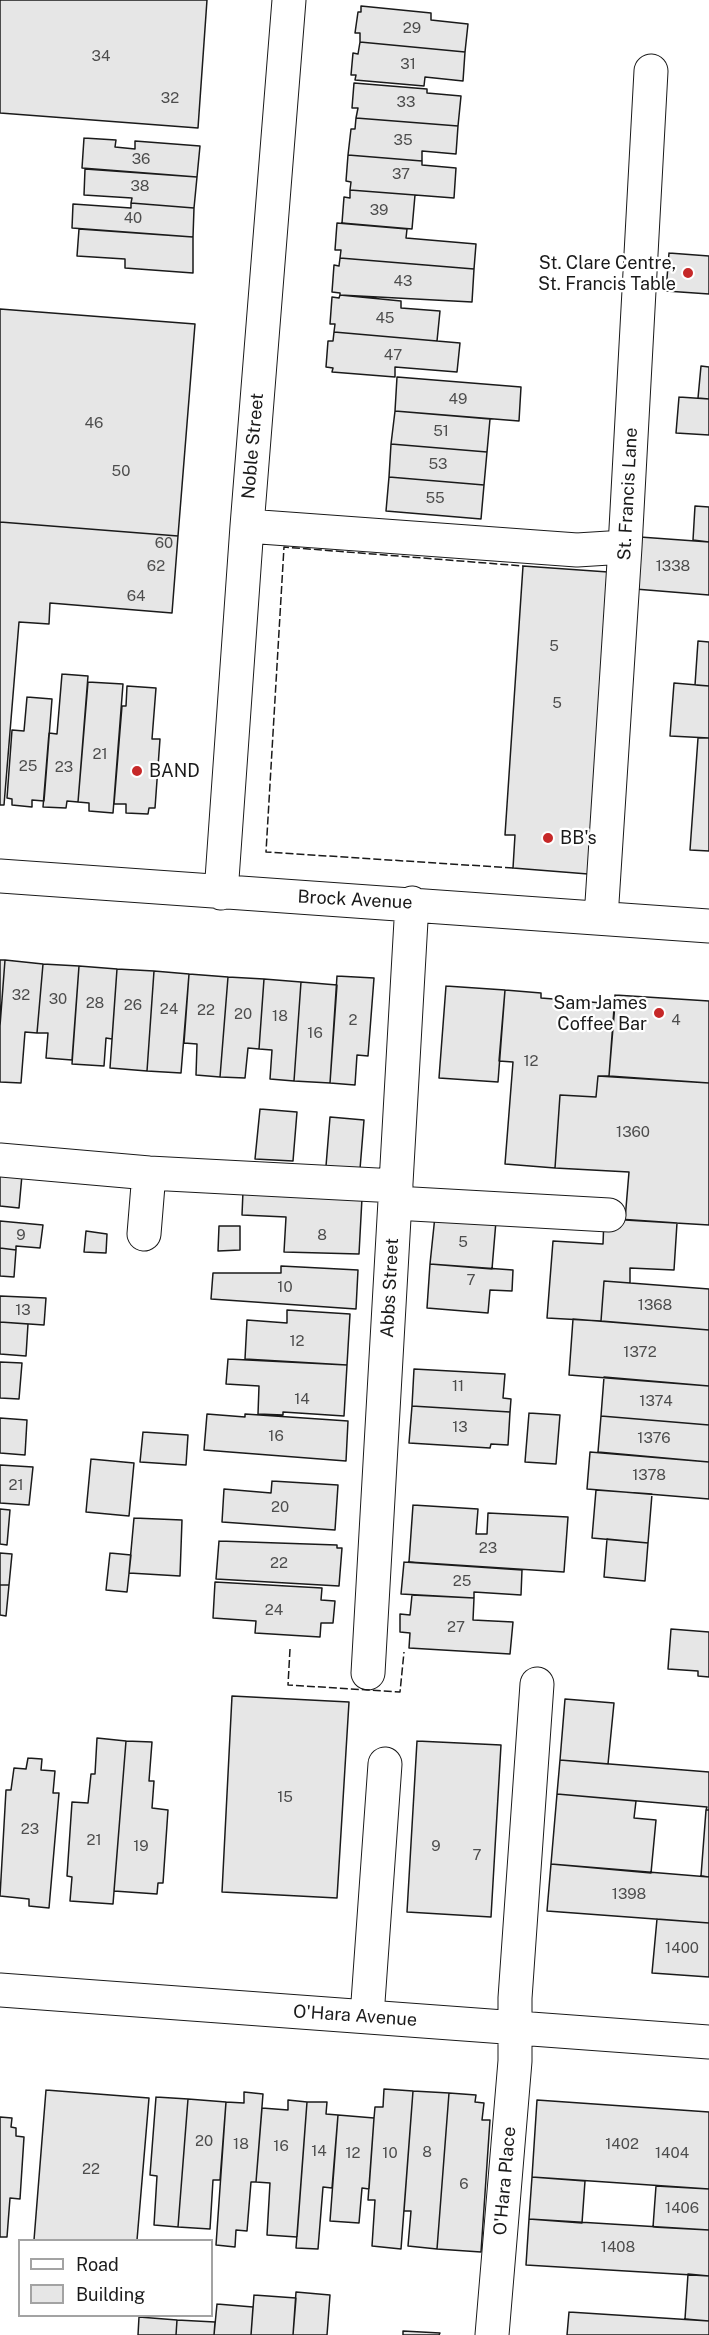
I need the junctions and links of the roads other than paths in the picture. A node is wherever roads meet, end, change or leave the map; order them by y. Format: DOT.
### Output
graph roads {
  1 [pos="289,0"];
  2 [pos="651,71"];
  3 [pos="247,526"];
  4 [pos="625,547"];
  5 [pos="0,876"];
  6 [pos="221,893"];
  7 [pos="412,903"];
  8 [pos="601,918"];
  9 [pos="709,926"];
  10 [pos="0,1160"];
  11 [pos="149,1173"];
  12 [pos="396,1195"];
  13 [pos="609,1215"];
  14 [pos="144,1234"];
  15 [pos="368,1673"];
  16 [pos="537,1684"];
  17 [pos="385,1764"];
  18 [pos="0,1990"];
  19 [pos="368,2016"];
  20 [pos="514,2027"];
  21 [pos="709,2043"];
  22 [pos="492,2335"];
  1 -- 3 [label="street, Noble Street"];
  2 -- 4 [label="street, St. Francis Lane"];
  3 -- 4 [label="street"];
  3 -- 6 [label="street, Noble Street"];
  4 -- 8 [label="street, St. Francis Lane"];
  5 -- 6 [label="street, Brock Avenue"];
  6 -- 7 [label="street, Brock Avenue"];
  7 -- 8 [label="street, Brock Avenue"];
  7 -- 12 [label="street, Abbs Street"];
  8 -- 9 [label="street, Brock Avenue"];
  10 -- 11 [label="street"];
  11 -- 12 [label="street"];
  11 -- 14 [label="street"];
  12 -- 13 [label="street"];
  12 -- 15 [label="street, Abbs Street"];
  16 -- 20 [label="street, O'Hara Place"];
  17 -- 19 [label="street"];
  18 -- 19 [label="street, O'Hara Avenue"];
  19 -- 20 [label="street, O'Hara Avenue"];
  20 -- 21 [label="street, O'Hara Avenue"];
  20 -- 22 [label="street, O'Hara Place"];
}
